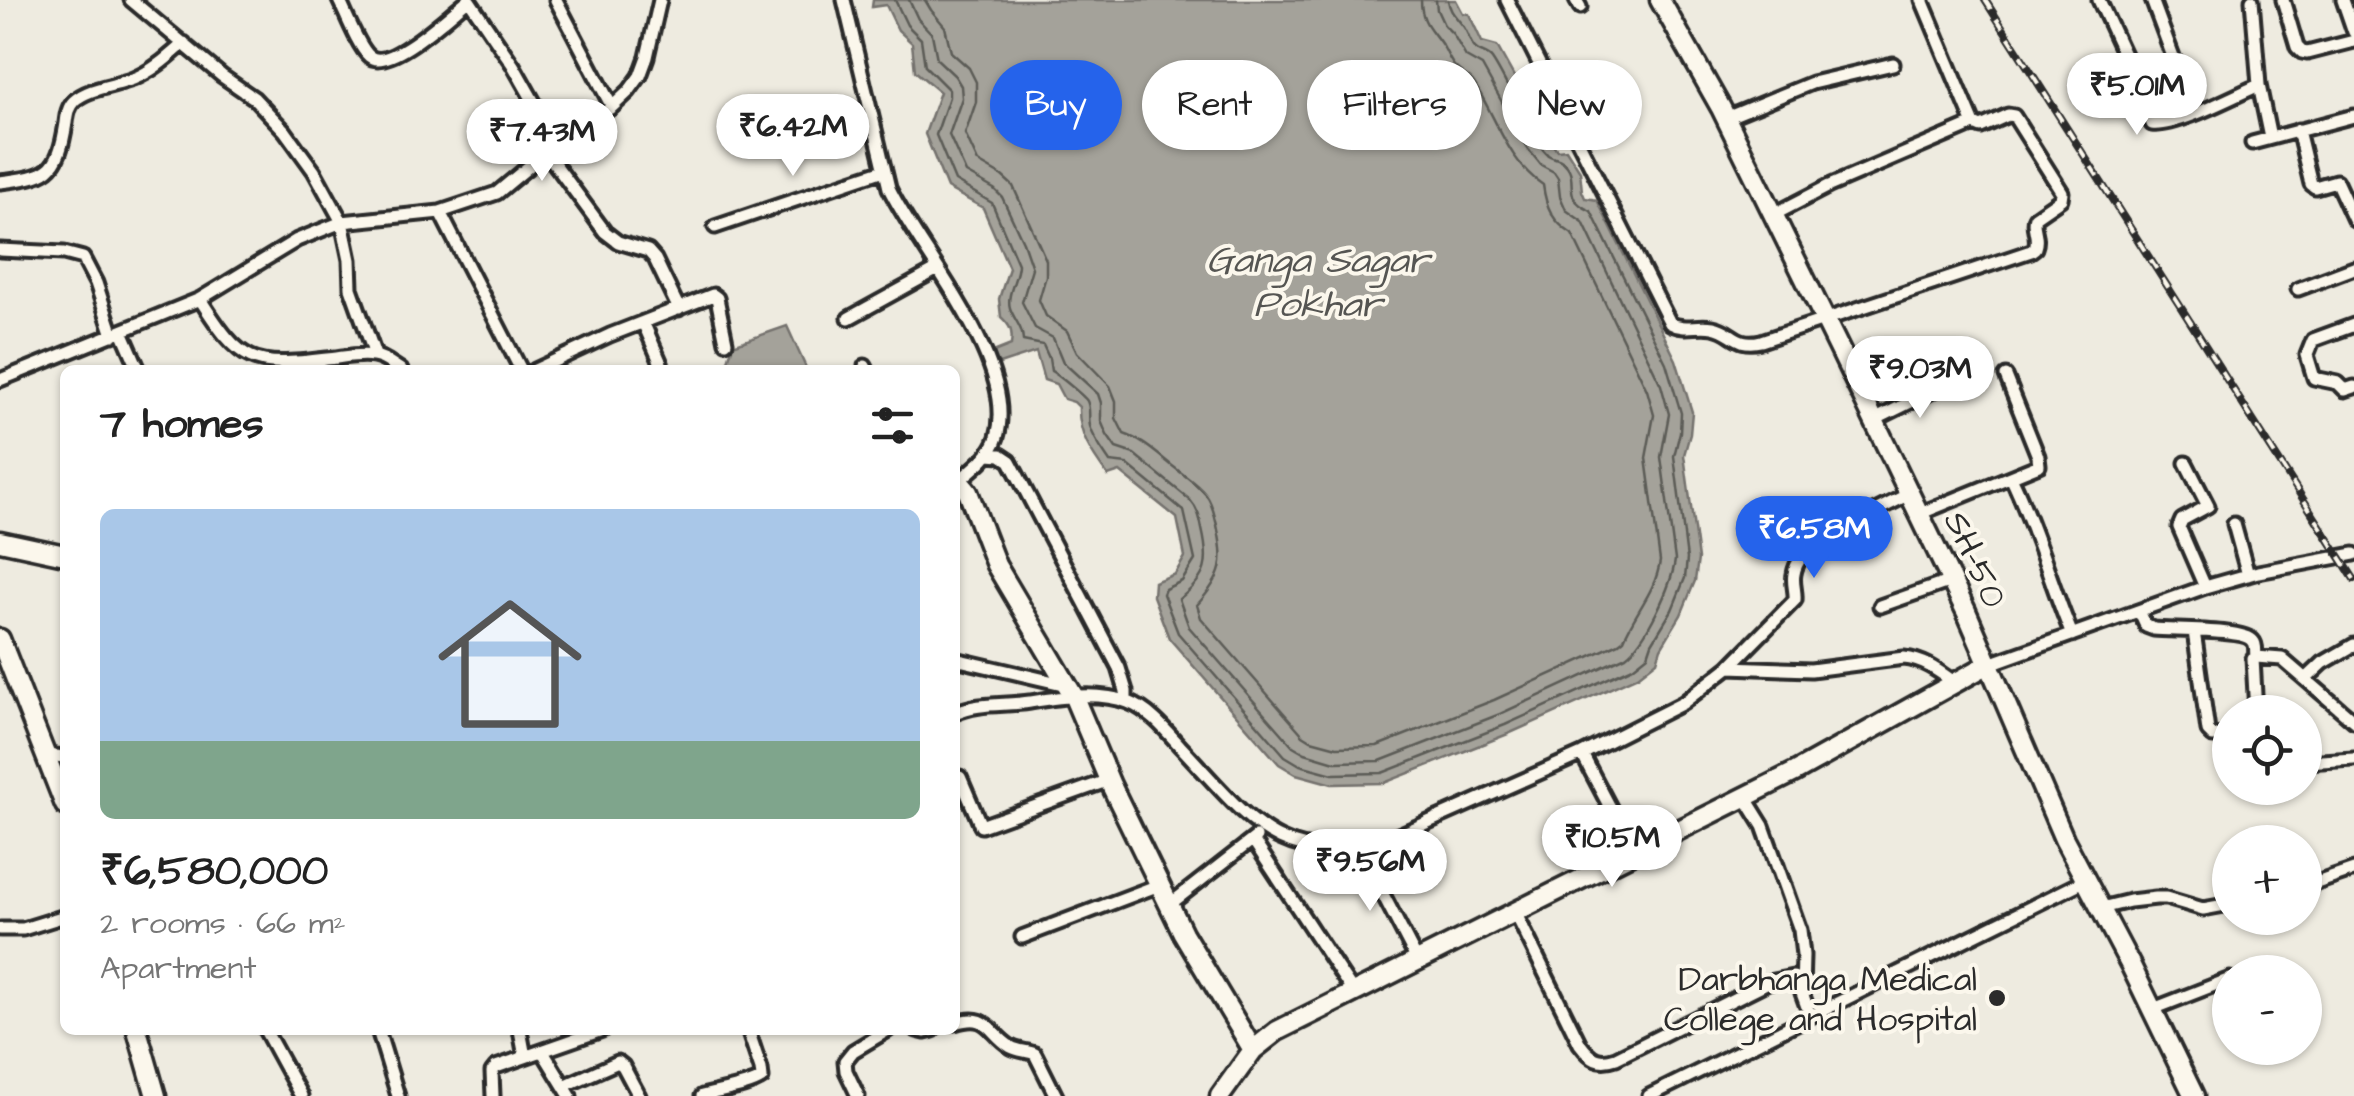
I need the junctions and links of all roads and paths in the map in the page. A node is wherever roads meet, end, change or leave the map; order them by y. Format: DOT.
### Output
graph roads {
  1 [pos="131,0"];
  2 [pos="339,0"];
  3 [pos="468,0"];
  4 [pos="556,0"];
  5 [pos="660,0"];
  6 [pos="844,0"];
  7 [pos="1507,0"];
  8 [pos="1660,0"];
  9 [pos="1922,0"];
  10 [pos="2099,0"];
  11 [pos="2152,0"];
  12 [pos="2252,0"];
  13 [pos="2283,0"];
  14 [pos="2343,0"];
  15 [pos="2354,32"];
  16 [pos="2354,41"];
  17 [pos="184,43"];
  18 [pos="1894,64"];
  19 [pos="2259,85"];
  20 [pos="612,106"];
  21 [pos="2194,113"];
  22 [pos="2354,116"];
  23 [pos="1726,118"];
  24 [pos="1974,124"];
  25 [pos="2298,130"];
  26 [pos="2270,138"];
  27 [pos="557,143"];
  28 [pos="2252,144"];
  29 [pos="546,152"];
  30 [pos="884,170"];
  31 [pos="0,182"];
  32 [pos="440,212"];
  33 [pos="1773,214"];
  34 [pos="2354,220"];
  35 [pos="342,222"];
  36 [pos="715,227"];
  37 [pos="0,250"];
  38 [pos="2354,268"];
  39 [pos="938,269"];
  40 [pos="2298,289"];
  41 [pos="200,299"];
  42 [pos="678,309"];
  43 [pos="848,318"];
  44 [pos="1825,320"];
  45 [pos="644,322"];
  46 [pos="2354,324"];
  47 [pos="117,333"];
  48 [pos="726,342"];
  49 [pos="375,356"];
  50 [pos="137,365"];
  51 [pos="275,365"];
  52 [pos="304,365"];
  53 [pos="392,365"];
  54 [pos="518,365"];
  55 [pos="546,365"];
  56 [pos="662,365"];
  57 [pos="2006,376"];
  58 [pos="0,380"];
  59 [pos="1947,384"];
  60 [pos="2354,387"];
  61 [pos="1874,420"];
  62 [pos="989,454"];
  63 [pos="2186,463"];
  64 [pos="2012,476"];
  65 [pos="960,479"];
  66 [pos="960,485"];
  67 [pos="1909,494"];
  68 [pos="1919,514"];
  69 [pos="2234,524"];
  70 [pos="0,541"];
  71 [pos="60,554"];
  72 [pos="2354,554"];
  73 [pos="2248,575"];
  74 [pos="1951,581"];
  75 [pos="2205,587"];
  76 [pos="1880,606"];
  77 [pos="2139,611"];
  78 [pos="2194,631"];
  79 [pos="2072,634"];
  80 [pos="0,639"];
  81 [pos="2354,646"];
  82 [pos="2252,658"];
  83 [pos="960,659"];
  84 [pos="1988,664"];
  85 [pos="1730,666"];
  86 [pos="2306,679"];
  87 [pos="1954,682"];
  88 [pos="1070,690"];
  89 [pos="2255,695"];
  90 [pos="1126,701"];
  91 [pos="960,711"];
  92 [pos="2354,720"];
  93 [pos="2212,734"];
  94 [pos="1582,754"];
  95 [pos="56,756"];
  96 [pos="2354,760"];
  97 [pos="2322,761"];
  98 [pos="960,777"];
  99 [pos="1109,780"];
  100 [pos="1745,797"];
  101 [pos="1264,830"];
  102 [pos="1253,840"];
  103 [pos="1359,848"];
  104 [pos="1634,852"];
  105 [pos="2354,870"];
  106 [pos="2086,880"];
  107 [pos="2322,881"];
  108 [pos="1159,886"];
  109 [pos="1168,905"];
  110 [pos="2101,908"];
  111 [pos="2212,908"];
  112 [pos="1515,912"];
  113 [pos="60,918"];
  114 [pos="0,929"];
  115 [pos="1022,937"];
  116 [pos="1417,960"];
  117 [pos="1801,980"];
  118 [pos="2212,986"];
  119 [pos="1352,992"];
  120 [pos="2152,1009"];
  121 [pos="1810,1015"];
  122 [pos="960,1021"];
  123 [pos="139,1035"];
  124 [pos="268,1035"];
  125 [pos="380,1035"];
  126 [pos="521,1035"];
  127 [pos="588,1035"];
  128 [pos="749,1035"];
  129 [pos="880,1035"];
  130 [pos="1253,1050"];
  131 [pos="542,1052"];
  132 [pos="524,1057"];
  133 [pos="567,1091"];
  134 [pos="156,1096"];
  135 [pos="300,1096"];
  136 [pos="398,1096"];
  137 [pos="493,1096"];
  138 [pos="639,1096"];
  139 [pos="702,1096"];
  140 [pos="858,1096"];
  141 [pos="1056,1096"];
  142 [pos="1220,1096"];
  143 [pos="1649,1096"];
  144 [pos="2194,1096"];
  1 -- 17 [label="street"];
  2 -- 3 [label="street"];
  3 -- 27 [label="street"];
  4 -- 20 [label="street"];
  5 -- 20 [label="street"];
  6 -- 30 [label="street"];
  7 -- 44 [label="street"];
  8 -- 23 [label="street, SH-50"];
  9 -- 24 [label="street"];
  10 -- 21 [label="street"];
  11 -- 21 [label="street"];
  12 -- 19 [label="street"];
  13 -- 16 [label="street"];
  14 -- 15 [label="street"];
  17 -- 31 [label="street"];
  17 -- 35 [label="street"];
  18 -- 23 [label="street"];
  19 -- 21 [label="street"];
  19 -- 26 [label="street"];
  20 -- 27 [label="street"];
  22 -- 25 [label="street"];
  23 -- 33 [label="street, SH-50"];
  24 -- 33 [label="street"];
  24 -- 44 [label="street"];
  25 -- 26 [label="street"];
  25 -- 34 [label="street"];
  26 -- 28 [label="street"];
  27 -- 29 [label="street"];
  29 -- 32 [label="street"];
  29 -- 42 [label="street"];
  30 -- 36 [label="street"];
  30 -- 39 [label="street"];
  32 -- 35 [label="street"];
  32 -- 54 [label="street"];
  33 -- 44 [label="street, SH-50"];
  35 -- 41 [label="street"];
  35 -- 49 [label="street"];
  37 -- 47 [label="street"];
  38 -- 40 [label="street"];
  39 -- 43 [label="street"];
  39 -- 62 [label="street"];
  41 -- 47 [label="street"];
  41 -- 51 [label="street"];
  42 -- 45 [label="street"];
  42 -- 48 [label="street"];
  44 -- 61 [label="street, SH-50"];
  45 -- 55 [label="street"];
  45 -- 56 [label="street"];
  46 -- 60 [label="street"];
  47 -- 50 [label="street"];
  47 -- 58 [label="street"];
  49 -- 52 [label="street"];
  49 -- 53 [label="street"];
  57 -- 64 [label="street"];
  59 -- 61 [label="street"];
  61 -- 67 [label="street, SH-50"];
  62 -- 65 [label="street"];
  62 -- 90 [label="street"];
  63 -- 75 [label="street"];
  64 -- 68 [label="street"];
  64 -- 79 [label="street"];
  66 -- 88 [label="street"];
  67 -- 68 [label="street, SH-50"];
  67 -- 85 [label="street"];
  68 -- 74 [label="street, SH-50"];
  69 -- 73 [label="street"];
  70 -- 71 [label="street"];
  72 -- 73 [label="street"];
  73 -- 75 [label="street"];
  74 -- 76 [label="street"];
  74 -- 84 [label="street, SH-50"];
  75 -- 77 [label="street"];
  77 -- 78 [label="street"];
  77 -- 79 [label="street"];
  78 -- 86 [label="street"];
  78 -- 93 [label="street"];
  79 -- 84 [label="street"];
  80 -- 95 [label="street"];
  81 -- 86 [label="street"];
  82 -- 89 [label="street"];
  83 -- 88 [label="street"];
  84 -- 87 [label="street"];
  84 -- 106 [label="street, SH-50"];
  85 -- 87 [label="street"];
  85 -- 94 [label="street"];
  86 -- 92 [label="street"];
  87 -- 100 [label="street"];
  88 -- 90 [label="street"];
  88 -- 91 [label="street"];
  88 -- 99 [label="street"];
  90 -- 101 [label="street"];
  94 -- 103 [label="street"];
  94 -- 104 [label="street"];
  96 -- 97 [label="street"];
  98 -- 99 [label="street"];
  99 -- 108 [label="street"];
  100 -- 104 [label="street"];
  100 -- 117 [label="street"];
  101 -- 102 [label="street"];
  101 -- 103 [label="street"];
  102 -- 109 [label="street"];
  102 -- 119 [label="street"];
  103 -- 116 [label="street"];
  104 -- 112 [label="street"];
  105 -- 107 [label="street"];
  106 -- 110 [label="street, SH-50"];
  106 -- 121 [label="street"];
  108 -- 109 [label="street"];
  108 -- 115 [label="street"];
  109 -- 130 [label="street"];
  110 -- 111 [label="street"];
  110 -- 120 [label="street, SH-50"];
  112 -- 116 [label="street"];
  112 -- 117 [label="street"];
  113 -- 114 [label="street"];
  116 -- 119 [label="street"];
  117 -- 121 [label="street"];
  118 -- 120 [label="street"];
  119 -- 130 [label="street"];
  120 -- 144 [label="street, SH-50"];
  121 -- 143 [label="street"];
  122 -- 141 [label="street"];
  123 -- 134 [label="street"];
  124 -- 135 [label="street"];
  125 -- 136 [label="street"];
  126 -- 132 [label="street"];
  127 -- 131 [label="street"];
  128 -- 139 [label="street"];
  129 -- 140 [label="street"];
  130 -- 142 [label="street"];
  131 -- 132 [label="street"];
  131 -- 133 [label="street"];
  132 -- 137 [label="street"];
  133 -- 138 [label="street"];
}
